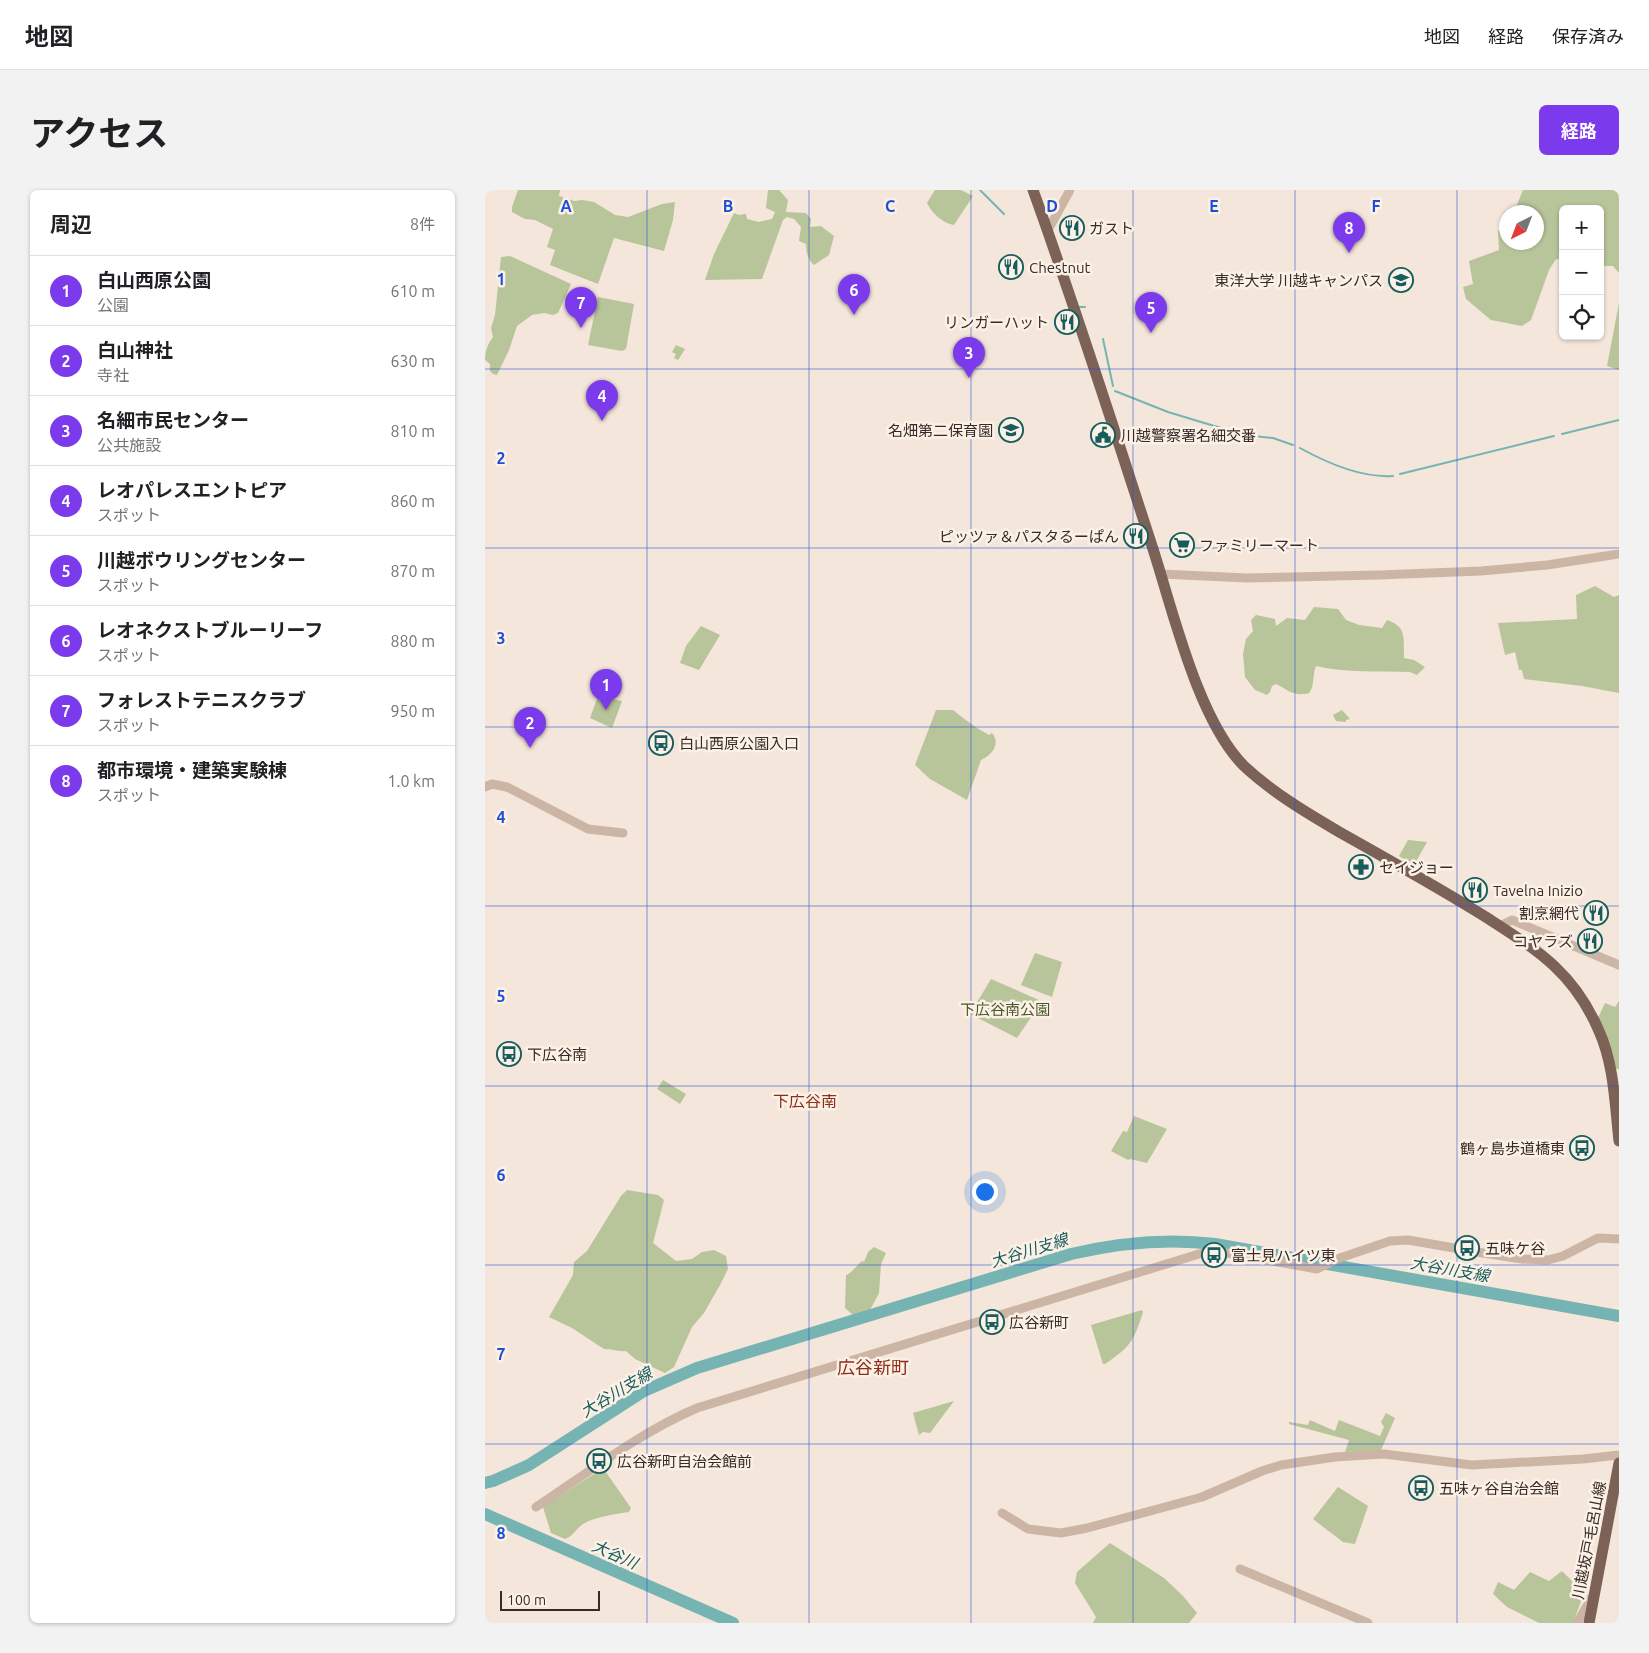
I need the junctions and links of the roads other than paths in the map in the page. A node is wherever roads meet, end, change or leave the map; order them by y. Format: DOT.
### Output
graph roads {
  1 [pos="1033,190"];
  2 [pos="1070,190"];
  3 [pos="1048,230"];
  4 [pos="1619,554"];
  5 [pos="1161,574"];
  6 [pos="485,787"];
  7 [pos="623,833"];
  8 [pos="1500,926"];
  9 [pos="1619,965"];
  10 [pos="1619,1140"];
  11 [pos="1619,1239"];
  12 [pos="1619,1455"];
  13 [pos="1619,1463"];
  14 [pos="536,1507"];
  15 [pos="1002,1513"];
  16 [pos="1240,1569"];
  17 [pos="1595,1593"];
  18 [pos="1369,1623"];
  19 [pos="1577,1623"];
  20 [pos="1589,1623"];
  1 -- 3 [label="main road"];
  2 -- 3 [label="street"];
  3 -- 5 [label="main road"];
  4 -- 5 [label="street"];
  5 -- 8 [label="main road"];
  6 -- 7 [label="street"];
  8 -- 9 [label="street"];
  8 -- 10 [label="main road"];
  11 -- 14 [label="street"];
  12 -- 15 [label="street"];
  13 -- 17 [label="main road, 川越坂戸毛呂山線"];
  16 -- 18 [label="street"];
  17 -- 19 [label="street"];
  17 -- 20 [label="main road, 川越坂戸毛呂山線"];
}
